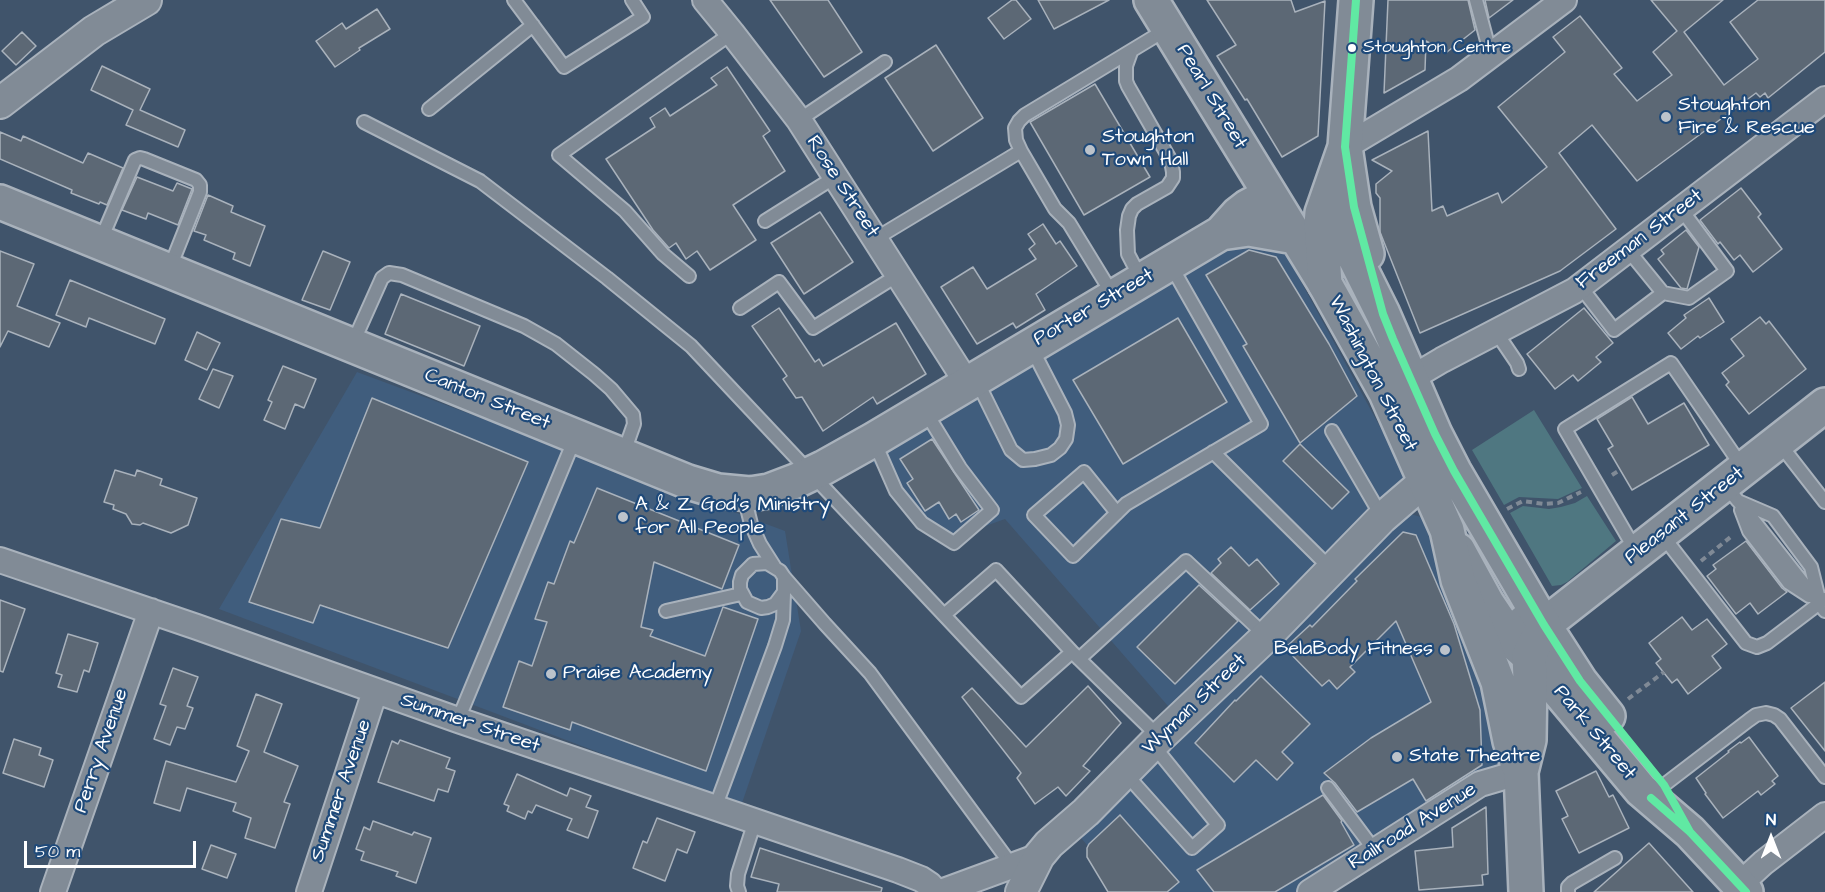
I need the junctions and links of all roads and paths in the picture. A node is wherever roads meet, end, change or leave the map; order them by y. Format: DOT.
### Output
graph roads {
  1 [pos="514,0"];
  2 [pos="632,0"];
  3 [pos="705,0"];
  4 [pos="1151,0"];
  5 [pos="1356,0"];
  6 [pos="1476,0"];
  7 [pos="1564,0"];
  8 [pos="137,2"];
  9 [pos="533,25"];
  10 [pos="1168,28"];
  11 [pos="732,33"];
  12 [pos="1131,52"];
  13 [pos="1491,56"];
  14 [pos="885,62"];
  15 [pos="1825,99"];
  16 [pos="0,104"];
  17 [pos="429,109"];
  18 [pos="799,120"];
  19 [pos="364,122"];
  20 [pos="1345,147"];
  21 [pos="1021,152"];
  22 [pos="835,177"];
  23 [pos="1269,195"];
  24 [pos="0,202"];
  25 [pos="1681,209"];
  26 [pos="1322,213"];
  27 [pos="765,221"];
  28 [pos="1221,233"];
  29 [pos="1295,237"];
  30 [pos="875,239"];
  31 [pos="100,243"];
  32 [pos="1628,250"];
  33 [pos="1170,264"];
  34 [pos="169,271"];
  35 [pos="898,275"];
  36 [pos="689,276"];
  37 [pos="1142,281"];
  38 [pos="1325,284"];
  39 [pos="1580,286"];
  40 [pos="1663,293"];
  41 [pos="1114,297"];
  42 [pos="740,308"];
  43 [pos="1383,314"];
  44 [pos="1496,332"];
  45 [pos="352,346"];
  46 [pos="1030,346"];
  47 [pos="1443,360"];
  48 [pos="1519,369"];
  49 [pos="972,381"];
  50 [pos="1399,386"];
  51 [pos="1825,405"];
  52 [pos="924,409"];
  53 [pos="1332,431"];
  54 [pos="576,436"];
  55 [pos="873,440"];
  56 [pos="1778,442"];
  57 [pos="1213,452"];
  58 [pos="623,455"];
  59 [pos="811,474"];
  60 [pos="1425,481"];
  61 [pos="1596,484"];
  62 [pos="1736,485"];
  63 [pos="743,494"];
  64 [pos="1825,501"];
  65 [pos="1504,511"];
  66 [pos="1117,513"];
  67 [pos="1383,518"];
  68 [pos="1447,530"];
  69 [pos="1738,531"];
  70 [pos="1649,544"];
  71 [pos="0,560"];
  72 [pos="774,566"];
  73 [pos="1468,567"];
  74 [pos="1332,570"];
  75 [pos="1690,570"];
  76 [pos="784,577"];
  77 [pos="784,592"];
  78 [pos="741,594"];
  79 [pos="1823,605"];
  80 [pos="151,611"];
  81 [pos="666,611"];
  82 [pos="944,615"];
  83 [pos="1544,625"];
  84 [pos="1266,636"];
  85 [pos="1076,656"];
  86 [pos="1529,656"];
  87 [pos="1664,672"];
  88 [pos="1580,681"];
  89 [pos="375,691"];
  90 [pos="1628,699"];
  91 [pos="458,720"];
  92 [pos="1156,741"];
  93 [pos="1521,772"];
  94 [pos="1125,773"];
  95 [pos="1825,777"];
  96 [pos="1664,785"];
  97 [pos="1329,788"];
  98 [pos="715,808"];
  99 [pos="1825,815"];
  100 [pos="755,821"];
  101 [pos="1690,832"];
  102 [pos="1375,851"];
  103 [pos="1615,858"];
  104 [pos="1024,872"];
  105 [pos="1742,888"];
  106 [pos="53,892"];
  107 [pos="309,892"];
  108 [pos="739,892"];
  109 [pos="939,892"];
  110 [pos="1310,892"];
  111 [pos="1526,892"];
  112 [pos="1568,892"];
  1 -- 9 [label="lane"];
  2 -- 9 [label="lane"];
  3 -- 11 [label="street, Rose Street"];
  4 -- 10 [label="main road, Pearl Street"];
  5 -- 20 [label="main road, Washington Street"];
  6 -- 13 [label="lane"];
  7 -- 13 [label="street"];
  8 -- 16 [label="street"];
  9 -- 17 [label="lane"];
  10 -- 12 [label="lane"];
  10 -- 23 [label="main road, Pearl Street"];
  11 -- 18 [label="street, Rose Street"];
  11 -- 36 [label="lane"];
  12 -- 21 [label="lane"];
  12 -- 37 [label="lane"];
  13 -- 20 [label="street"];
  14 -- 18 [label="lane"];
  15 -- 25 [label="street, Freeman Street"];
  18 -- 22 [label="street, Rose Street"];
  19 -- 59 [label="lane"];
  20 -- 26 [label="main road, Washington Street"];
  20 -- 43 [label="main road, Washington Street"];
  21 -- 30 [label="lane"];
  21 -- 41 [label="lane"];
  22 -- 27 [label="lane"];
  22 -- 30 [label="street, Rose Street"];
  23 -- 26 [label="main road"];
  23 -- 28 [label="main road, Porter Street"];
  23 -- 29 [label="main road, Pearl Street"];
  24 -- 31 [label="main road, Canton Street"];
  25 -- 32 [label="street, Freeman Street"];
  25 -- 40 [label="lane"];
  26 -- 38 [label="main road, Washington Street"];
  26 -- 43 [label="main road, Washington Street"];
  28 -- 29 [label="main road, Porter Street"];
  28 -- 33 [label="main road, Porter Street"];
  29 -- 38 [label="main road, Pearl Street"];
  30 -- 35 [label="street, Rose Street"];
  31 -- 34 [label="main road, Canton Street"];
  31 -- 34 [label="lane"];
  32 -- 39 [label="street, Freeman Street"];
  32 -- 40 [label="lane"];
  33 -- 37 [label="main road, Porter Street"];
  33 -- 57 [label="lane"];
  34 -- 45 [label="main road, Canton Street"];
  35 -- 42 [label="lane"];
  35 -- 49 [label="street, Rose Street"];
  37 -- 41 [label="main road, Porter Street"];
  38 -- 50 [label="main road, Washington Street"];
  39 -- 40 [label="lane"];
  39 -- 44 [label="street, Freeman Street"];
  41 -- 46 [label="main road, Porter Street"];
  43 -- 50 [label="main road, Washington Street"];
  44 -- 47 [label="street, Freeman Street"];
  44 -- 48 [label="lane"];
  45 -- 54 [label="main road, Canton Street"];
  45 -- 58 [label="lane"];
  46 -- 49 [label="main road, Porter Street"];
  46 -- 49 [label="lane"];
  47 -- 50 [label="street, Washington Street"];
  49 -- 52 [label="main road, Canton Street"];
  50 -- 60 [label="main road, Washington Street"];
  50 -- 83 [label="main road, Washington Street"];
  51 -- 56 [label="main road, Pleasant Street"];
  52 -- 55 [label="main road, Canton Street"];
  52 -- 55 [label="lane"];
  53 -- 67 [label="lane"];
  54 -- 58 [label="main road, Canton Street"];
  54 -- 91 [label="lane"];
  55 -- 59 [label="main road, Canton Street"];
  56 -- 62 [label="main road, Pleasant Street"];
  56 -- 64 [label="lane"];
  57 -- 66 [label="lane"];
  57 -- 74 [label="lane"];
  58 -- 63 [label="main road, Canton Street"];
  59 -- 63 [label="main road, Canton Street"];
  59 -- 82 [label="lane"];
  60 -- 67 [label="street, Wyman Street"];
  60 -- 68 [label="main road, Washington Street"];
  61 -- 62 [label="lane"];
  61 -- 65 [label="path"];
  61 -- 70 [label="lane"];
  62 -- 70 [label="main road, Pleasant Street"];
  62 -- 79 [label="lane"];
  62 -- 79 [label="lane"];
  63 -- 72 [label="lane"];
  66 -- 66 [label="lane"];
  67 -- 74 [label="street, Wyman Street"];
  68 -- 73 [label="main road, Washington Street"];
  68 -- 93 [label="main road, Washington Street"];
  69 -- 75 [label="path"];
  70 -- 75 [label="lane"];
  70 -- 83 [label="main road, Pleasant Street"];
  71 -- 80 [label="street, Summer Street"];
  72 -- 76 [label="lane"];
  72 -- 78 [label="lane"];
  73 -- 83 [label="main road, Washington Street"];
  73 -- 86 [label="main road, Washington Street"];
  74 -- 84 [label="street, Wyman Street"];
  75 -- 79 [label="lane"];
  76 -- 77 [label="lane"];
  76 -- 104 [label="lane"];
  77 -- 78 [label="lane"];
  77 -- 98 [label="lane"];
  78 -- 81 [label="lane"];
  80 -- 89 [label="street, Summer Street"];
  80 -- 106 [label="street, Perry Avenue"];
  82 -- 85 [label="lane"];
  82 -- 85 [label="lane"];
  83 -- 86 [label="main road, Washington Street"];
  83 -- 88 [label="main road, Washington Street"];
  84 -- 85 [label="lane"];
  84 -- 92 [label="street, Wyman Street"];
  85 -- 92 [label="lane"];
  86 -- 93 [label="main road, Washington Street"];
  86 -- 101 [label="main road, Park Street"];
  87 -- 90 [label="path"];
  88 -- 96 [label="main road, Park Street"];
  89 -- 91 [label="street, Summer Street"];
  89 -- 107 [label="street, Summer Avenue"];
  91 -- 98 [label="street, Summer Street"];
  92 -- 94 [label="street, Wyman Street"];
  92 -- 94 [label="lane"];
  93 -- 102 [label="street, Railroad Avenue"];
  93 -- 111 [label="main road, Washington Street"];
  94 -- 104 [label="street, Wyman Street"];
  95 -- 96 [label="lane"];
  96 -- 101 [label="main road, Park Street"];
  97 -- 102 [label="lane"];
  98 -- 100 [label="street, Summer Street"];
  99 -- 105 [label="street"];
  100 -- 108 [label="lane"];
  100 -- 109 [label="street, Summer Street"];
  101 -- 105 [label="main road, Park Street"];
  102 -- 110 [label="street, Railroad Avenue"];
  103 -- 112 [label="lane"];
  104 -- 109 [label="street, Wyman Street"];
}
